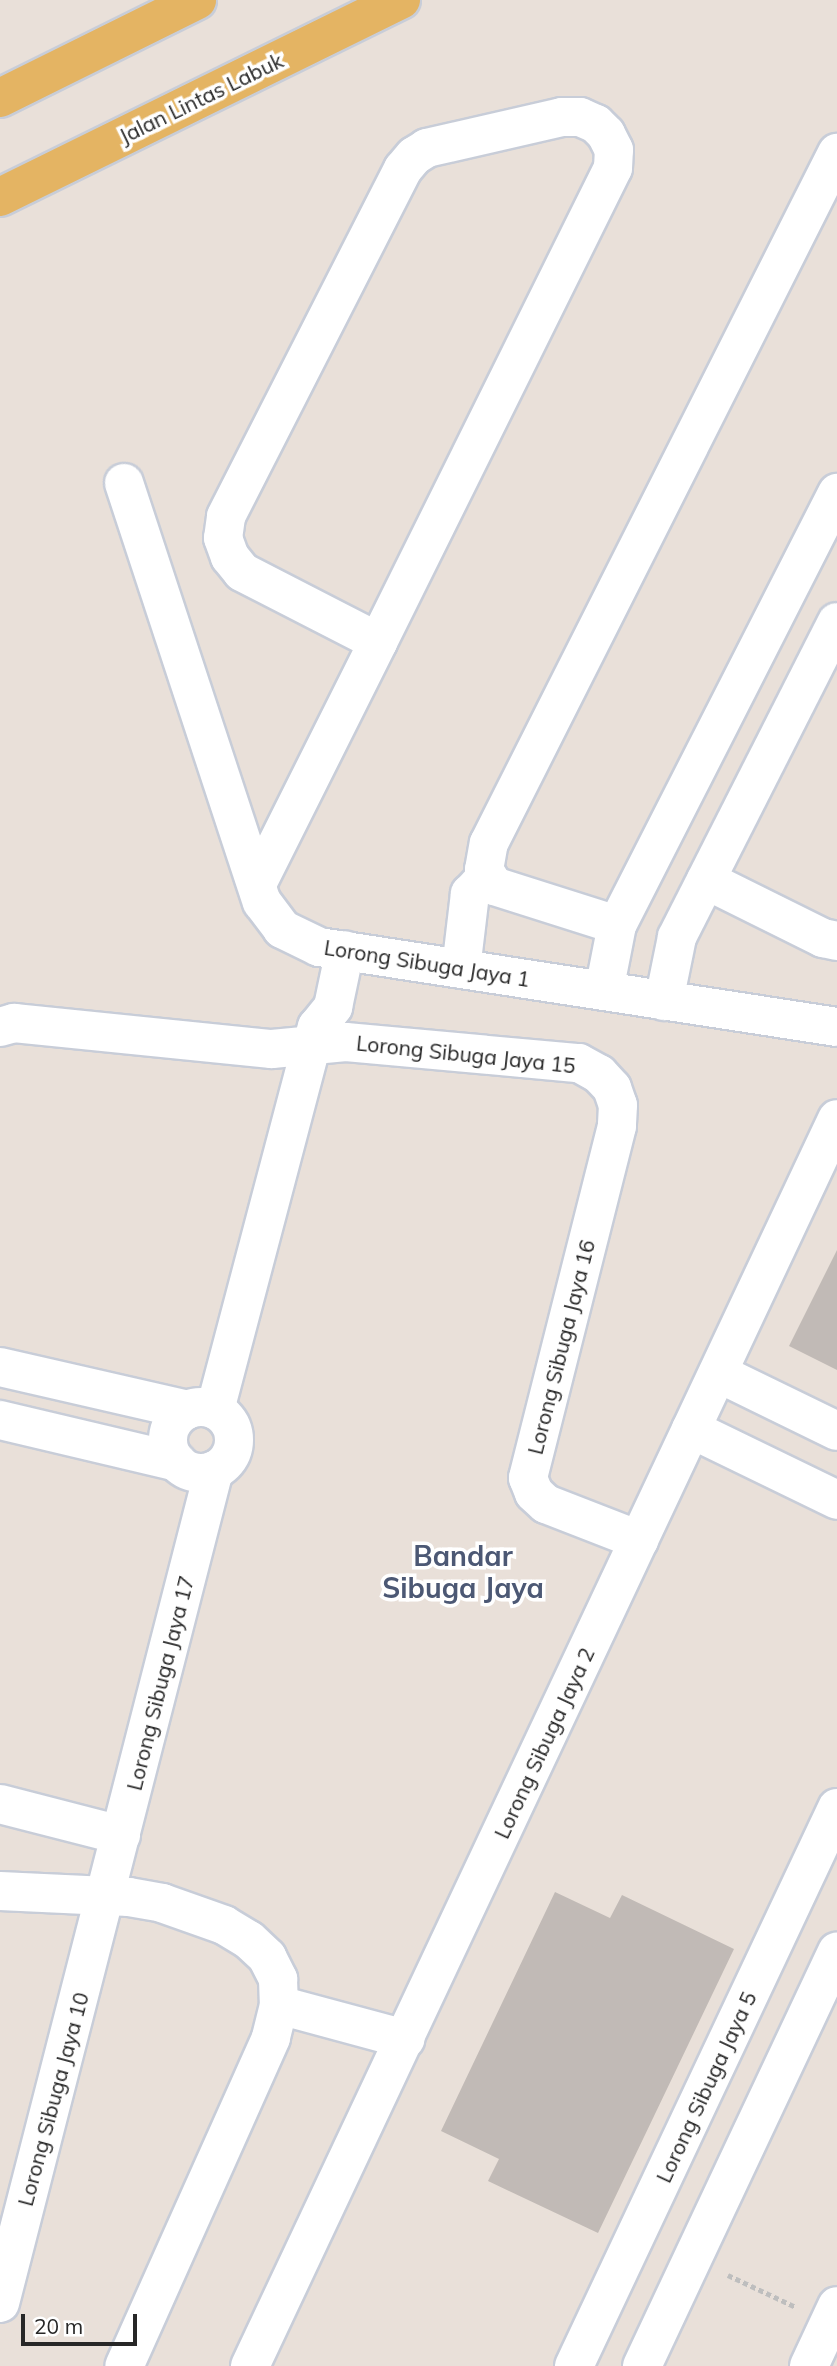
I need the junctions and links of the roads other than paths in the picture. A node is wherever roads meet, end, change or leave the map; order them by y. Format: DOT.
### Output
graph roads {
  1 [pos="197,0"];
  2 [pos="401,0"];
  3 [pos="0,98"];
  4 [pos="837,153"];
  5 [pos="0,197"];
  6 [pos="124,483"];
  7 [pos="837,493"];
  8 [pos="837,622"];
  9 [pos="378,642"];
  10 [pos="486,877"];
  11 [pos="706,880"];
  12 [pos="258,882"];
  13 [pos="617,925"];
  14 [pos="837,941"];
  15 [pos="332,948"];
  16 [pos="461,969"];
  17 [pos="604,991"];
  18 [pos="664,1001"];
  19 [pos="0,1027"];
  20 [pos="837,1027"];
  21 [pos="314,1036"];
  22 [pos="612,1088"];
  23 [pos="837,1119"];
  24 [pos="0,1367"];
  25 [pos="718,1373"];
  26 [pos="201,1410"];
  27 [pos="0,1420"];
  28 [pos="691,1429"];
  29 [pos="837,1431"];
  30 [pos="196,1466"];
  31 [pos="837,1500"];
  32 [pos="639,1540"];
  33 [pos="0,1804"];
  34 [pos="837,1808"];
  35 [pos="121,1835"];
  36 [pos="0,1891"];
  37 [pos="106,1896"];
  38 [pos="837,1952"];
  39 [pos="279,2005"];
  40 [pos="405,2039"];
  41 [pos="0,2303"];
  42 [pos="833,2314"];
  43 [pos="124,2366"];
  44 [pos="250,2366"];
  45 [pos="574,2366"];
  46 [pos="642,2366"];
  47 [pos="809,2366"];
  1 -- 3 [label="main road"];
  2 -- 5 [label="main road, Jalan Lintas Labuk"];
  4 -- 10 [label="street"];
  6 -- 12 [label="street, Lorong Sibuga Jaya 1"];
  7 -- 13 [label="street"];
  8 -- 11 [label="street"];
  9 -- 9 [label="street"];
  9 -- 12 [label="street"];
  10 -- 13 [label="street"];
  10 -- 16 [label="street"];
  11 -- 14 [label="street"];
  11 -- 18 [label="street"];
  12 -- 15 [label="street, Lorong Sibuga Jaya 1"];
  13 -- 17 [label="street"];
  15 -- 16 [label="street, Lorong Sibuga Jaya 1"];
  15 -- 21 [label="street"];
  16 -- 17 [label="street, Lorong Sibuga Jaya 1"];
  17 -- 18 [label="street, Lorong Sibuga Jaya 1"];
  18 -- 20 [label="street, Lorong Sibuga Jaya 1"];
  19 -- 21 [label="street, Lorong Sibuga Jaya 15"];
  21 -- 22 [label="street, Lorong Sibuga Jaya 15"];
  21 -- 26 [label="street"];
  22 -- 32 [label="street, Lorong Sibuga Jaya 16"];
  23 -- 25 [label="street, Lorong Sibuga Jaya 2"];
  24 -- 26 [label="street"];
  25 -- 28 [label="street, Lorong Sibuga Jaya 2"];
  25 -- 29 [label="street"];
  26 -- 30 [label="street"];
  26 -- 30 [label="street"];
  27 -- 30 [label="street"];
  28 -- 31 [label="street"];
  28 -- 32 [label="street, Lorong Sibuga Jaya 2"];
  30 -- 35 [label="street, Lorong Sibuga Jaya 17"];
  32 -- 40 [label="street, Lorong Sibuga Jaya 2"];
  33 -- 35 [label="street"];
  34 -- 45 [label="street, Lorong Sibuga Jaya 5"];
  35 -- 37 [label="street, Lorong Sibuga Jaya 17"];
  36 -- 37 [label="street"];
  37 -- 39 [label="street"];
  37 -- 41 [label="street, Lorong Sibuga Jaya 10"];
  38 -- 46 [label="street"];
  39 -- 40 [label="street"];
  39 -- 43 [label="street"];
  40 -- 44 [label="street, Lorong Sibuga Jaya 2"];
  42 -- 47 [label="street"];
}
